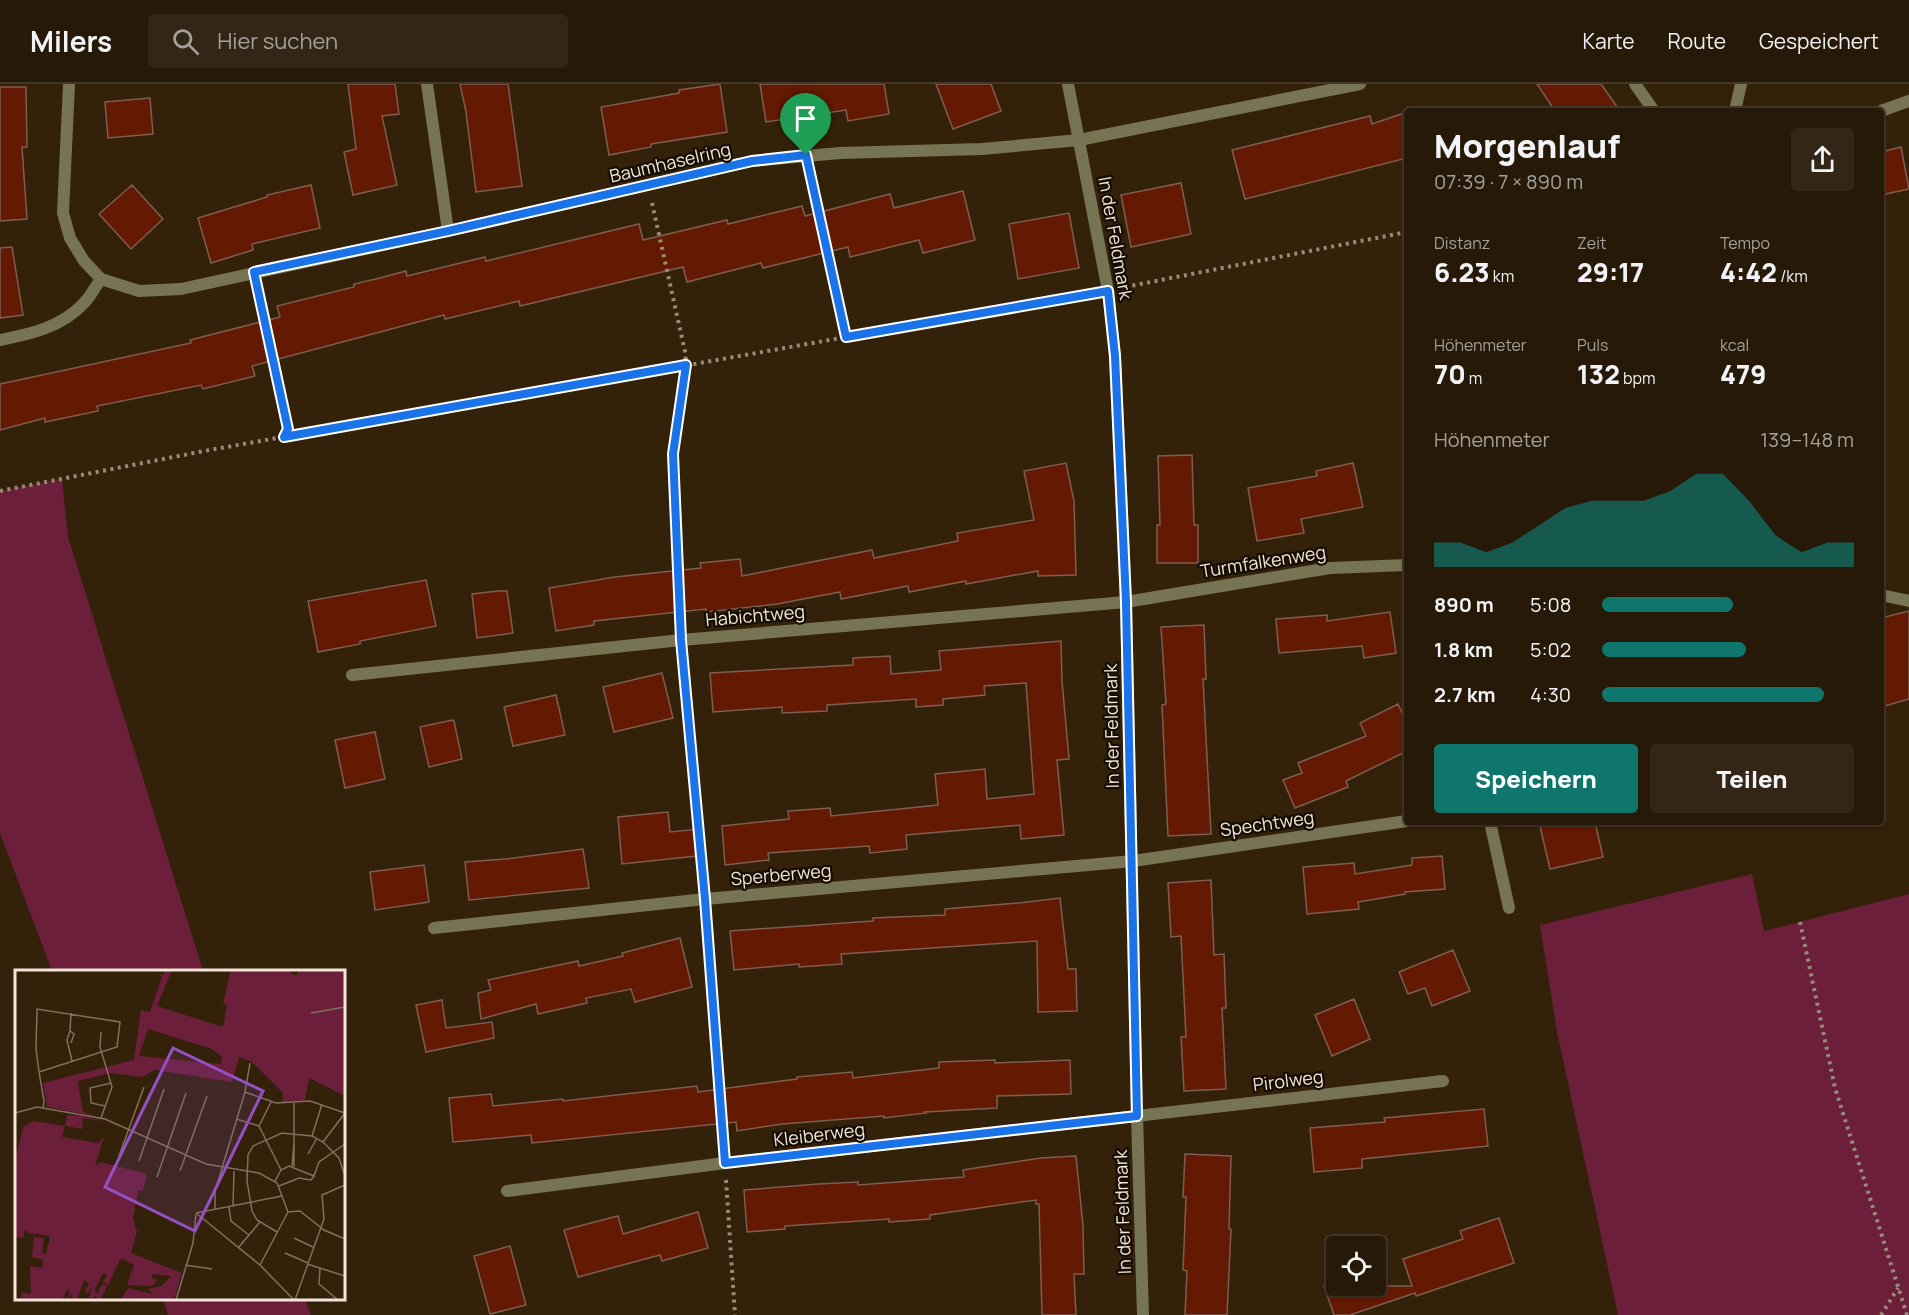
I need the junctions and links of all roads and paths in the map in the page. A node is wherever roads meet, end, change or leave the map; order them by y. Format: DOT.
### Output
graph roads {
  1 [pos="69,84"];
  2 [pos="427,84"];
  3 [pos="1068,84"];
  4 [pos="1360,84"];
  5 [pos="1635,84"];
  6 [pos="1741,84"];
  7 [pos="1909,101"];
  8 [pos="1652,108"];
  9 [pos="1736,108"];
  10 [pos="1884,110"];
  11 [pos="1079,140"];
  12 [pos="806,155"];
  13 [pos="648,185"];
  14 [pos="448,231"];
  15 [pos="1404,233"];
  16 [pos="254,272"];
  17 [pos="101,279"];
  18 [pos="1108,291"];
  19 [pos="846,337"];
  20 [pos="0,340"];
  21 [pos="686,365"];
  22 [pos="284,437"];
  23 [pos="0,491"];
  24 [pos="1404,565"];
  25 [pos="1884,596"];
  26 [pos="1909,601"];
  27 [pos="1126,602"];
  28 [pos="681,640"];
  29 [pos="352,675"];
  30 [pos="1404,821"];
  31 [pos="1491,825"];
  32 [pos="1132,861"];
  33 [pos="705,899"];
  34 [pos="1509,908"];
  35 [pos="1800,922"];
  36 [pos="434,928"];
  37 [pos="1443,1081"];
  38 [pos="1137,1116"];
  39 [pos="725,1163"];
  40 [pos="507,1191"];
  41 [pos="1898,1287"];
  42 [pos="735,1315"];
  43 [pos="1143,1315"];
  44 [pos="1881,1315"];
  45 [pos="1907,1315"];
  1 -- 17 [label="street"];
  2 -- 14 [label="street"];
  3 -- 11 [label="street, In der Feldmark"];
  4 -- 11 [label="street, Baumhaselring"];
  5 -- 8 [label="street"];
  6 -- 9 [label="street"];
  7 -- 10 [label="street"];
  11 -- 12 [label="street, Baumhaselring"];
  11 -- 18 [label="street, In der Feldmark"];
  12 -- 13 [label="street, Baumhaselring"];
  12 -- 19 [label="path"];
  13 -- 14 [label="street, Baumhaselring"];
  13 -- 21 [label="path"];
  14 -- 16 [label="street, Baumhaselring"];
  15 -- 18 [label="path"];
  16 -- 17 [label="street, Baumhaselring"];
  16 -- 22 [label="path"];
  17 -- 20 [label="street"];
  18 -- 19 [label="path"];
  18 -- 27 [label="street, In der Feldmark"];
  19 -- 21 [label="path"];
  21 -- 22 [label="path"];
  21 -- 28 [label="path"];
  22 -- 23 [label="path"];
  24 -- 27 [label="street, Turmfalkenweg"];
  25 -- 26 [label="street"];
  27 -- 28 [label="street, Habichtweg"];
  27 -- 32 [label="street, In der Feldmark"];
  28 -- 29 [label="street, Habichtweg"];
  28 -- 33 [label="path"];
  30 -- 32 [label="street, Spechtweg"];
  31 -- 34 [label="street"];
  32 -- 33 [label="street, Sperberweg"];
  32 -- 38 [label="street, In der Feldmark"];
  33 -- 36 [label="street, Sperberweg"];
  33 -- 39 [label="path"];
  35 -- 41 [label="path"];
  37 -- 38 [label="street, Pirolweg"];
  38 -- 39 [label="street, Kleiberweg"];
  38 -- 43 [label="street, In der Feldmark"];
  39 -- 40 [label="street, Kleiberweg"];
  39 -- 42 [label="path"];
  41 -- 44 [label="path"];
  41 -- 45 [label="path"];
}
